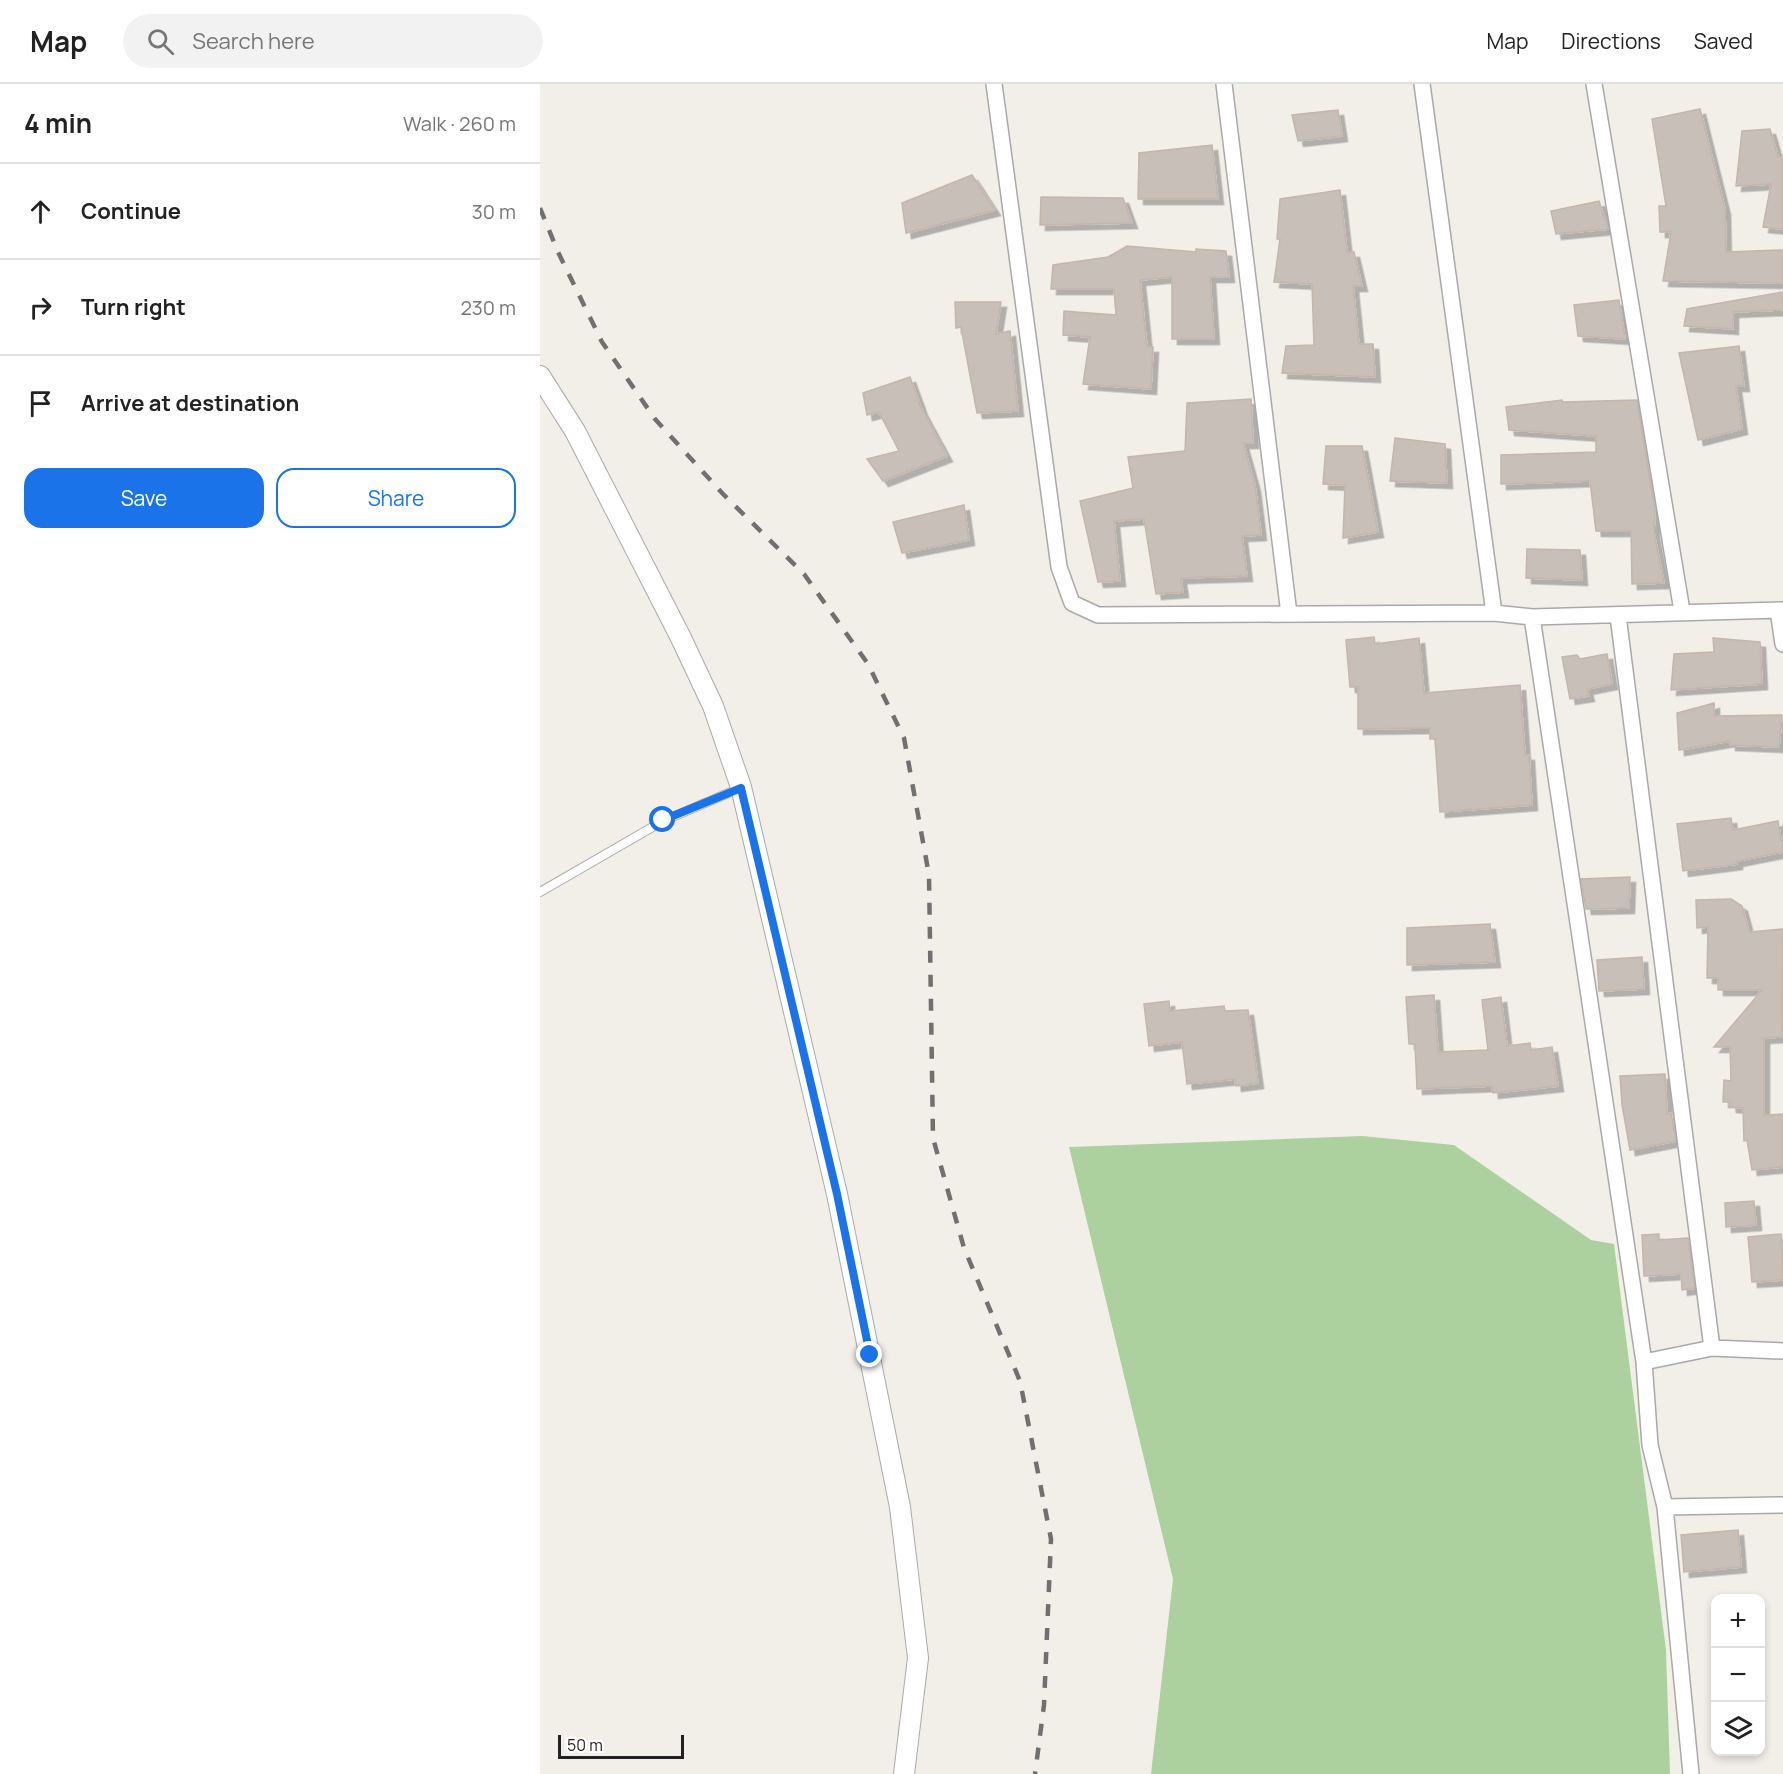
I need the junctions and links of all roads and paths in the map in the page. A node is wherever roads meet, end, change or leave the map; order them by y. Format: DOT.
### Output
graph roads {
  1 [pos="994,84"];
  2 [pos="1224,84"];
  3 [pos="1422,84"];
  4 [pos="1594,84"];
  5 [pos="540,376"];
  6 [pos="1781,610"];
  7 [pos="1682,611"];
  8 [pos="1494,613"];
  9 [pos="1289,614"];
  10 [pos="1618,616"];
  11 [pos="1532,617"];
  12 [pos="1783,644"];
  13 [pos="741,788"];
  14 [pos="540,892"];
  15 [pos="1712,1348"];
  16 [pos="1783,1351"];
  17 [pos="1644,1362"];
  18 [pos="1783,1505"];
  19 [pos="1665,1507"];
  20 [pos="904,1774"];
  21 [pos="1691,1774"];
  1 -- 9 [label="street"];
  2 -- 9 [label="street"];
  3 -- 8 [label="street"];
  4 -- 7 [label="street"];
  5 -- 13 [label="street"];
  6 -- 7 [label="street"];
  6 -- 12 [label="street"];
  7 -- 10 [label="street"];
  8 -- 9 [label="street"];
  8 -- 11 [label="street"];
  10 -- 11 [label="street"];
  10 -- 15 [label="street"];
  11 -- 17 [label="street"];
  13 -- 14 [label="lane"];
  13 -- 20 [label="street"];
  15 -- 16 [label="street"];
  15 -- 17 [label="street"];
  17 -- 19 [label="street"];
  18 -- 19 [label="street"];
  19 -- 21 [label="street"];
}
